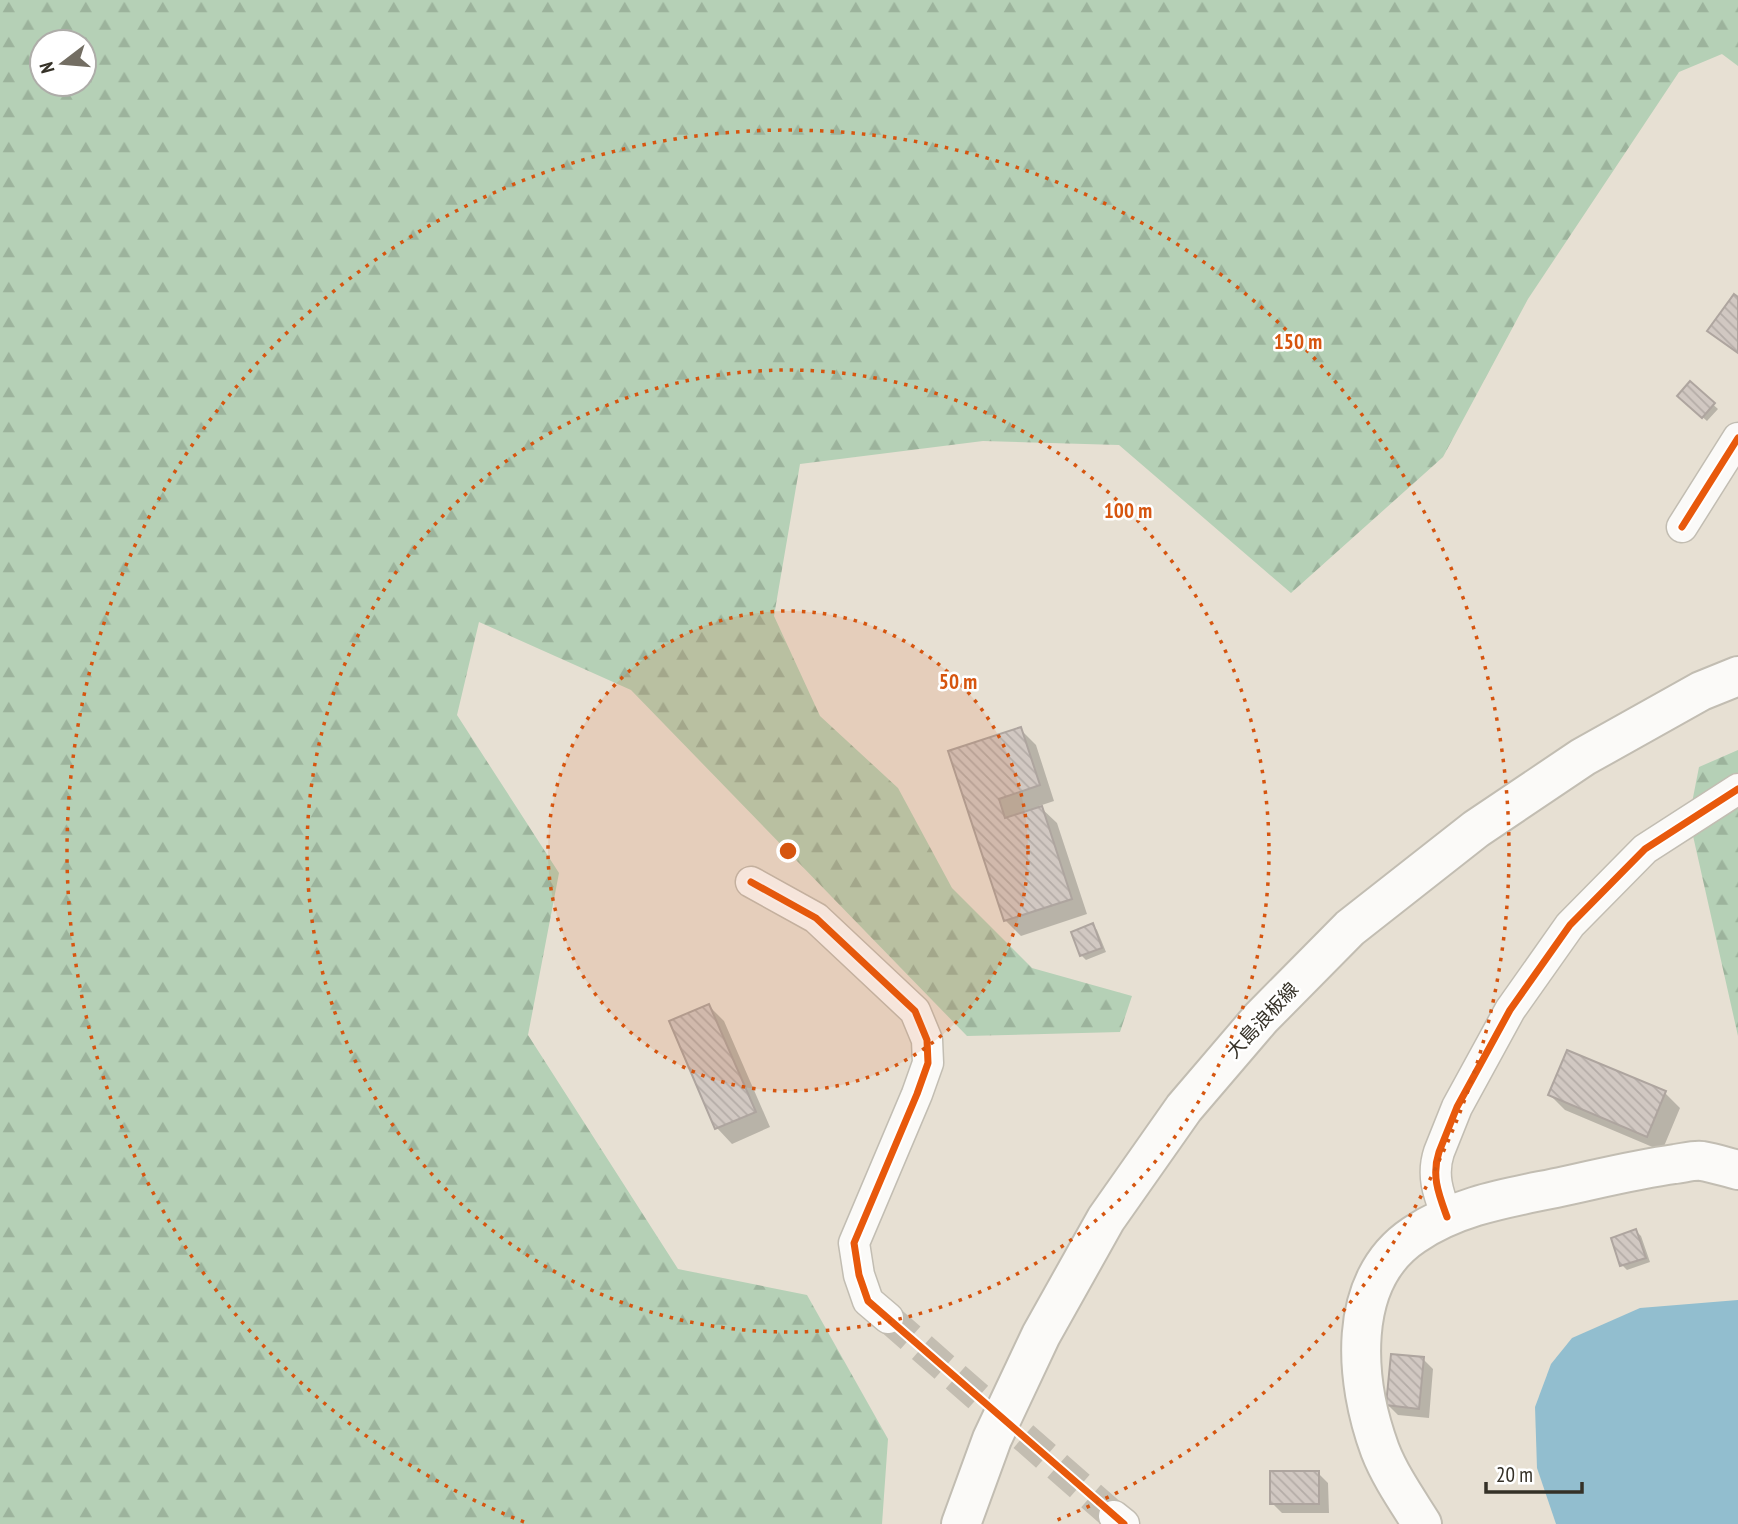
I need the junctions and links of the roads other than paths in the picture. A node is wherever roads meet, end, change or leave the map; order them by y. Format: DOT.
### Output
graph roads {
  1 [pos="1738,438"];
  2 [pos="1682,527"];
  3 [pos="1738,676"];
  4 [pos="1738,789"];
  5 [pos="751,882"];
  6 [pos="1738,1170"];
  7 [pos="1447,1217"];
  8 [pos="888,1318"];
  9 [pos="961,1524"];
  10 [pos="1422,1524"];
  1 -- 2 [label="street"];
  3 -- 9 [label="main road, 大島浪板線"];
  4 -- 7 [label="street"];
  5 -- 8 [label="street"];
  6 -- 7 [label="main road"];
  7 -- 10 [label="main road"];
}
